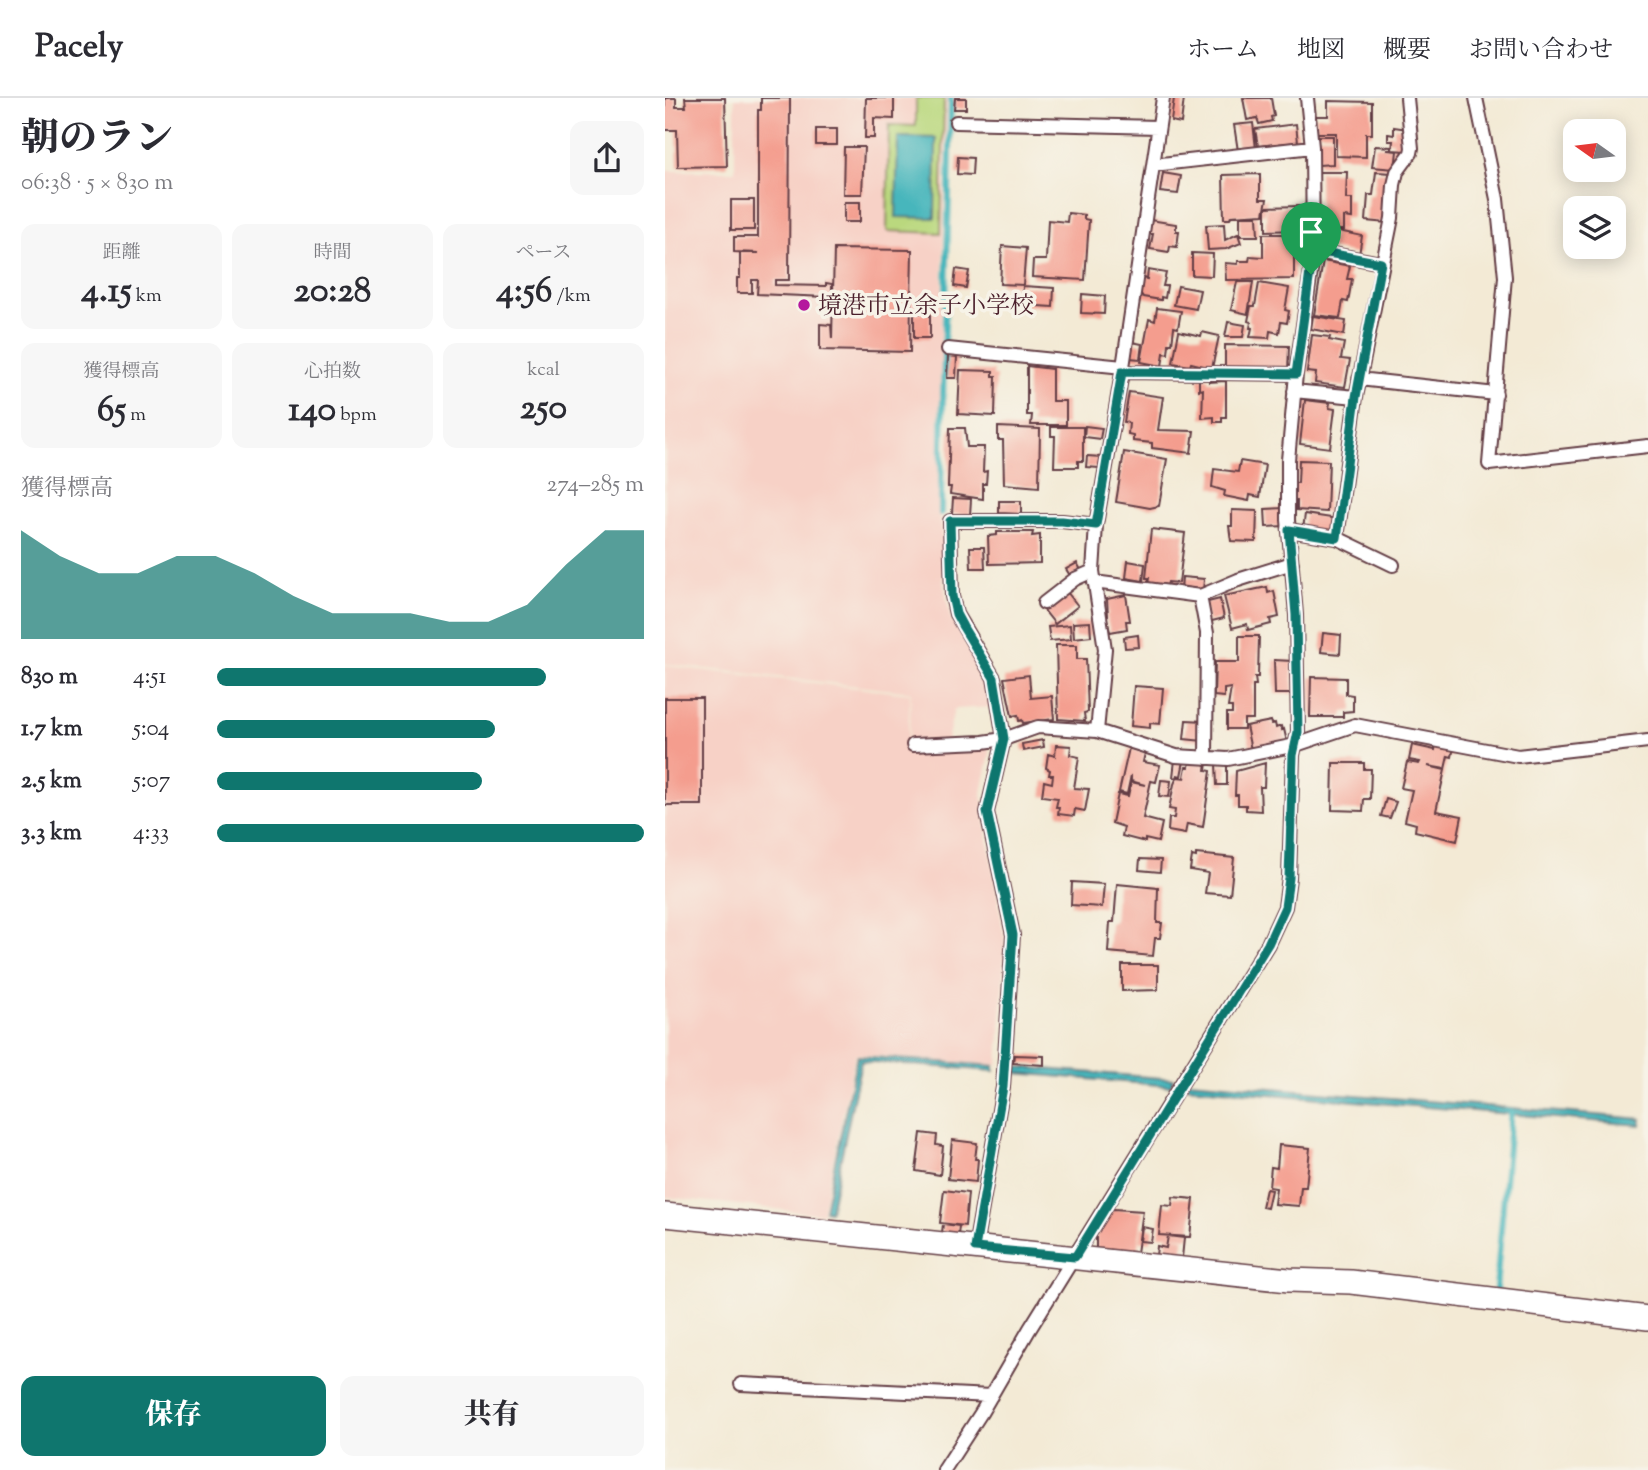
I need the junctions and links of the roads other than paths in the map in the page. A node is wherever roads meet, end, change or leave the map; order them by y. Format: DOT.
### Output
graph roads {
  1 [pos="1163,98"];
  2 [pos="1307,98"];
  3 [pos="1407,98"];
  4 [pos="1476,98"];
  5 [pos="956,122"];
  6 [pos="1158,127"];
  7 [pos="1312,147"];
  8 [pos="1153,164"];
  9 [pos="1313,250"];
  10 [pos="1381,263"];
  11 [pos="948,349"];
  12 [pos="1122,369"];
  13 [pos="1296,374"];
  14 [pos="1359,379"];
  15 [pos="1294,391"];
  16 [pos="1496,394"];
  17 [pos="1356,397"];
  18 [pos="1648,446"];
  19 [pos="1096,525"];
  20 [pos="1289,530"];
  21 [pos="1337,538"];
  22 [pos="1292,563"];
  23 [pos="1393,565"];
  24 [pos="1093,577"];
  25 [pos="1200,596"];
  26 [pos="1044,603"];
  27 [pos="1097,731"];
  28 [pos="1004,739"];
  29 [pos="1648,741"];
  30 [pos="913,745"];
  31 [pos="1296,745"];
  32 [pos="1206,758"];
  33 [pos="665,1215"];
  34 [pos="975,1248"];
  35 [pos="1075,1257"];
  36 [pos="1648,1318"];
  37 [pos="741,1384"];
  38 [pos="991,1396"];
  39 [pos="944,1470"];
  1 -- 6 [label="lane"];
  2 -- 7 [label="lane"];
  3 -- 10 [label="lane"];
  4 -- 16 [label="lane"];
  5 -- 6 [label="lane"];
  6 -- 8 [label="lane"];
  7 -- 8 [label="lane"];
  7 -- 9 [label="lane"];
  8 -- 12 [label="lane"];
  9 -- 10 [label="lane"];
  9 -- 13 [label="lane"];
  10 -- 14 [label="lane"];
  11 -- 12 [label="lane"];
  12 -- 13 [label="lane"];
  12 -- 19 [label="lane"];
  13 -- 15 [label="lane"];
  14 -- 16 [label="lane"];
  14 -- 17 [label="lane"];
  15 -- 17 [label="lane"];
  15 -- 20 [label="lane"];
  16 -- 18 [label="lane"];
  17 -- 21 [label="lane"];
  19 -- 24 [label="lane"];
  19 -- 28 [label="lane"];
  20 -- 21 [label="lane"];
  20 -- 22 [label="lane"];
  21 -- 23 [label="lane"];
  22 -- 25 [label="lane"];
  22 -- 31 [label="lane"];
  24 -- 25 [label="lane"];
  24 -- 26 [label="lane"];
  24 -- 27 [label="lane"];
  25 -- 32 [label="lane"];
  27 -- 28 [label="lane"];
  27 -- 32 [label="lane"];
  28 -- 30 [label="lane"];
  28 -- 34 [label="lane"];
  29 -- 31 [label="lane"];
  31 -- 32 [label="lane"];
  31 -- 35 [label="lane"];
  33 -- 34 [label="street"];
  34 -- 35 [label="street"];
  35 -- 36 [label="street"];
  35 -- 38 [label="lane"];
  37 -- 38 [label="lane"];
  38 -- 39 [label="lane"];
}
